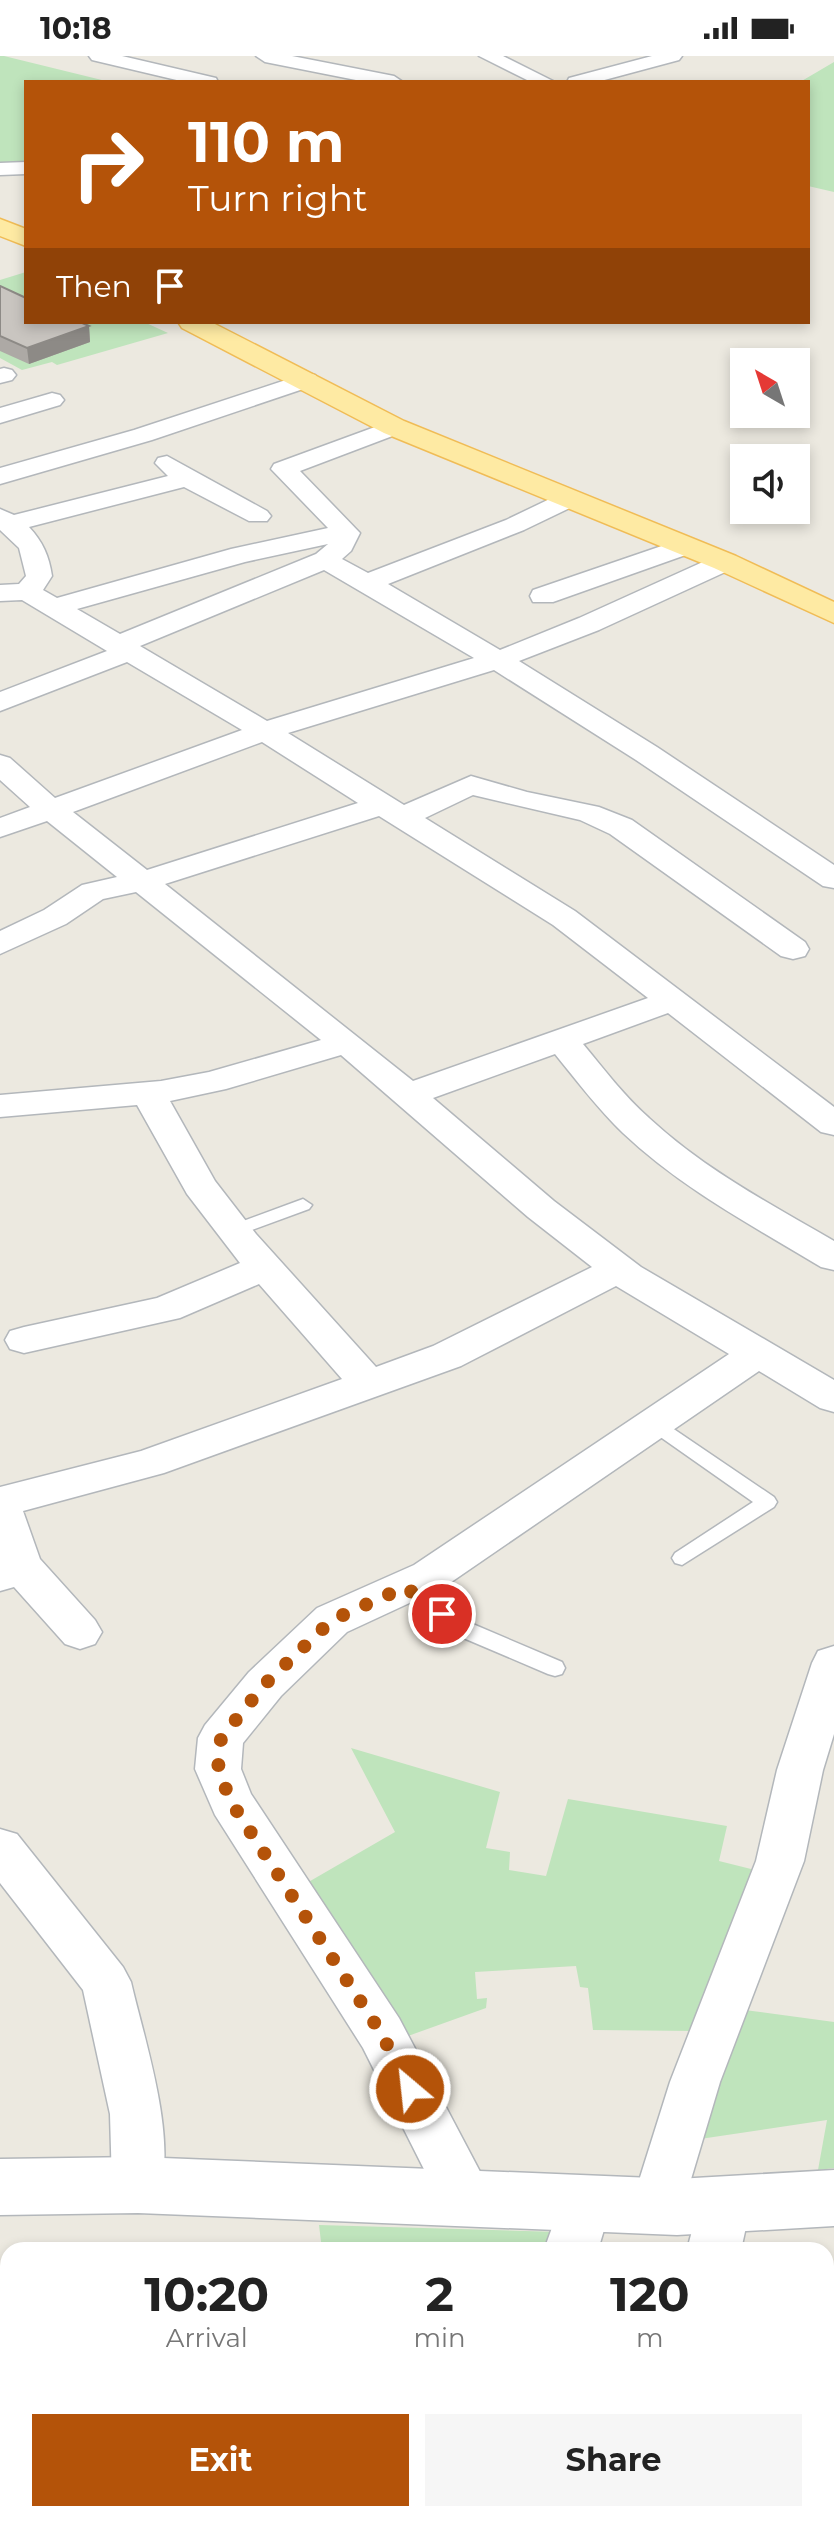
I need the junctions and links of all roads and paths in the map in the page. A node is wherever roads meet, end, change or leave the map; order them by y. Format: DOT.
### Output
graph roads {
  1 [pos="98,56"];
  2 [pos="265,56"];
  3 [pos="488,56"];
  4 [pos="673,56"];
  5 [pos="200,80"];
  6 [pos="384,80"];
  7 [pos="542,80"];
  8 [pos="583,80"];
  9 [pos="24,168"];
  10 [pos="0,169"];
  11 [pos="0,226"];
  12 [pos="24,238"];
  13 [pos="195,324"];
  14 [pos="307,380"];
  15 [pos="52,400"];
  16 [pos="0,416"];
  17 [pos="394,427"];
  18 [pos="132,438"];
  19 [pos="0,476"];
  20 [pos="187,478"];
  21 [pos="569,499"];
  22 [pos="258,516"];
  23 [pos="5,521"];
  24 [pos="346,532"];
  25 [pos="685,546"];
  26 [pos="325,560"];
  27 [pos="725,562"];
  28 [pos="368,583"];
  29 [pos="14,593"];
  30 [pos="543,596"];
  31 [pos="54,607"];
  32 [pos="834,614"];
  33 [pos="123,648"];
  34 [pos="498,659"];
  35 [pos="0,702"];
  36 [pos="264,731"];
  37 [pos="0,764"];
  38 [pos="50,809"];
  39 [pos="392,811"];
  40 [pos="0,828"];
  41 [pos="834,879"];
  42 [pos="144,881"];
  43 [pos="0,944"];
  44 [pos="793,949"];
  45 [pos="671,1001"];
  46 [pos="563,1042"];
  47 [pos="346,1043"];
  48 [pos="148,1093"];
  49 [pos="408,1095"];
  50 [pos="0,1106"];
  51 [pos="834,1124"];
  52 [pos="303,1205"];
  53 [pos="233,1231"];
  54 [pos="834,1258"];
  55 [pos="263,1268"];
  56 [pos="619,1269"];
  57 [pos="24,1340"];
  58 [pos="758,1352"];
  59 [pos="369,1384"];
  60 [pos="834,1398"];
  61 [pos="656,1424"];
  62 [pos="0,1504"];
  63 [pos="682,1558"];
  64 [pos="11,1570"];
  65 [pos="405,1587"];
  66 [pos="80,1632"];
  67 [pos="834,1663"];
  68 [pos="555,1668"];
  69 [pos="0,1848"];
  70 [pos="138,2185"];
  71 [pos="0,2187"];
  72 [pos="834,2198"];
  73 [pos="467,2200"];
  74 [pos="657,2206"];
  75 [pos="578,2227"];
  76 [pos="720,2227"];
  1 -- 5 [label="street"];
  2 -- 6 [label="street"];
  3 -- 7 [label="street"];
  4 -- 8 [label="street"];
  9 -- 10 [label="street"];
  11 -- 12 [label="main road"];
  13 -- 14 [label="main road"];
  14 -- 17 [label="main road"];
  14 -- 18 [label="street"];
  15 -- 16 [label="street"];
  17 -- 21 [label="main road"];
  17 -- 24 [label="street"];
  18 -- 19 [label="street"];
  18 -- 20 [label="street"];
  20 -- 22 [label="street"];
  20 -- 23 [label="street"];
  21 -- 25 [label="main road"];
  21 -- 28 [label="street"];
  23 -- 29 [label="street"];
  24 -- 26 [label="street"];
  24 -- 31 [label="street"];
  25 -- 27 [label="main road"];
  25 -- 30 [label="street"];
  26 -- 28 [label="street"];
  26 -- 33 [label="street"];
  27 -- 32 [label="main road"];
  27 -- 34 [label="street"];
  28 -- 34 [label="street"];
  29 -- 31 [label="street"];
  31 -- 33 [label="street"];
  33 -- 35 [label="street"];
  33 -- 36 [label="street"];
  34 -- 36 [label="street"];
  34 -- 41 [label="street"];
  36 -- 38 [label="street"];
  36 -- 39 [label="street"];
  37 -- 38 [label="street"];
  38 -- 40 [label="street"];
  38 -- 42 [label="street"];
  39 -- 42 [label="street"];
  39 -- 44 [label="street"];
  39 -- 45 [label="street"];
  42 -- 43 [label="street"];
  42 -- 47 [label="street"];
  45 -- 46 [label="street"];
  45 -- 51 [label="street"];
  46 -- 49 [label="street"];
  46 -- 54 [label="street"];
  47 -- 48 [label="street"];
  47 -- 49 [label="street"];
  48 -- 50 [label="street"];
  48 -- 53 [label="street"];
  49 -- 56 [label="street"];
  52 -- 53 [label="lane"];
  53 -- 55 [label="street"];
  55 -- 57 [label="street"];
  55 -- 59 [label="street"];
  56 -- 58 [label="street"];
  56 -- 59 [label="street"];
  58 -- 60 [label="street"];
  58 -- 61 [label="street"];
  59 -- 62 [label="street"];
  61 -- 63 [label="lane"];
  61 -- 65 [label="street"];
  62 -- 64 [label="street"];
  64 -- 66 [label="street"];
  65 -- 68 [label="lane"];
  65 -- 73 [label="street"];
  67 -- 74 [label="street"];
  69 -- 70 [label="street"];
  70 -- 71 [label="street"];
  70 -- 73 [label="street"];
  72 -- 76 [label="street"];
  73 -- 75 [label="street"];
  74 -- 75 [label="street"];
  74 -- 76 [label="street"];
}
